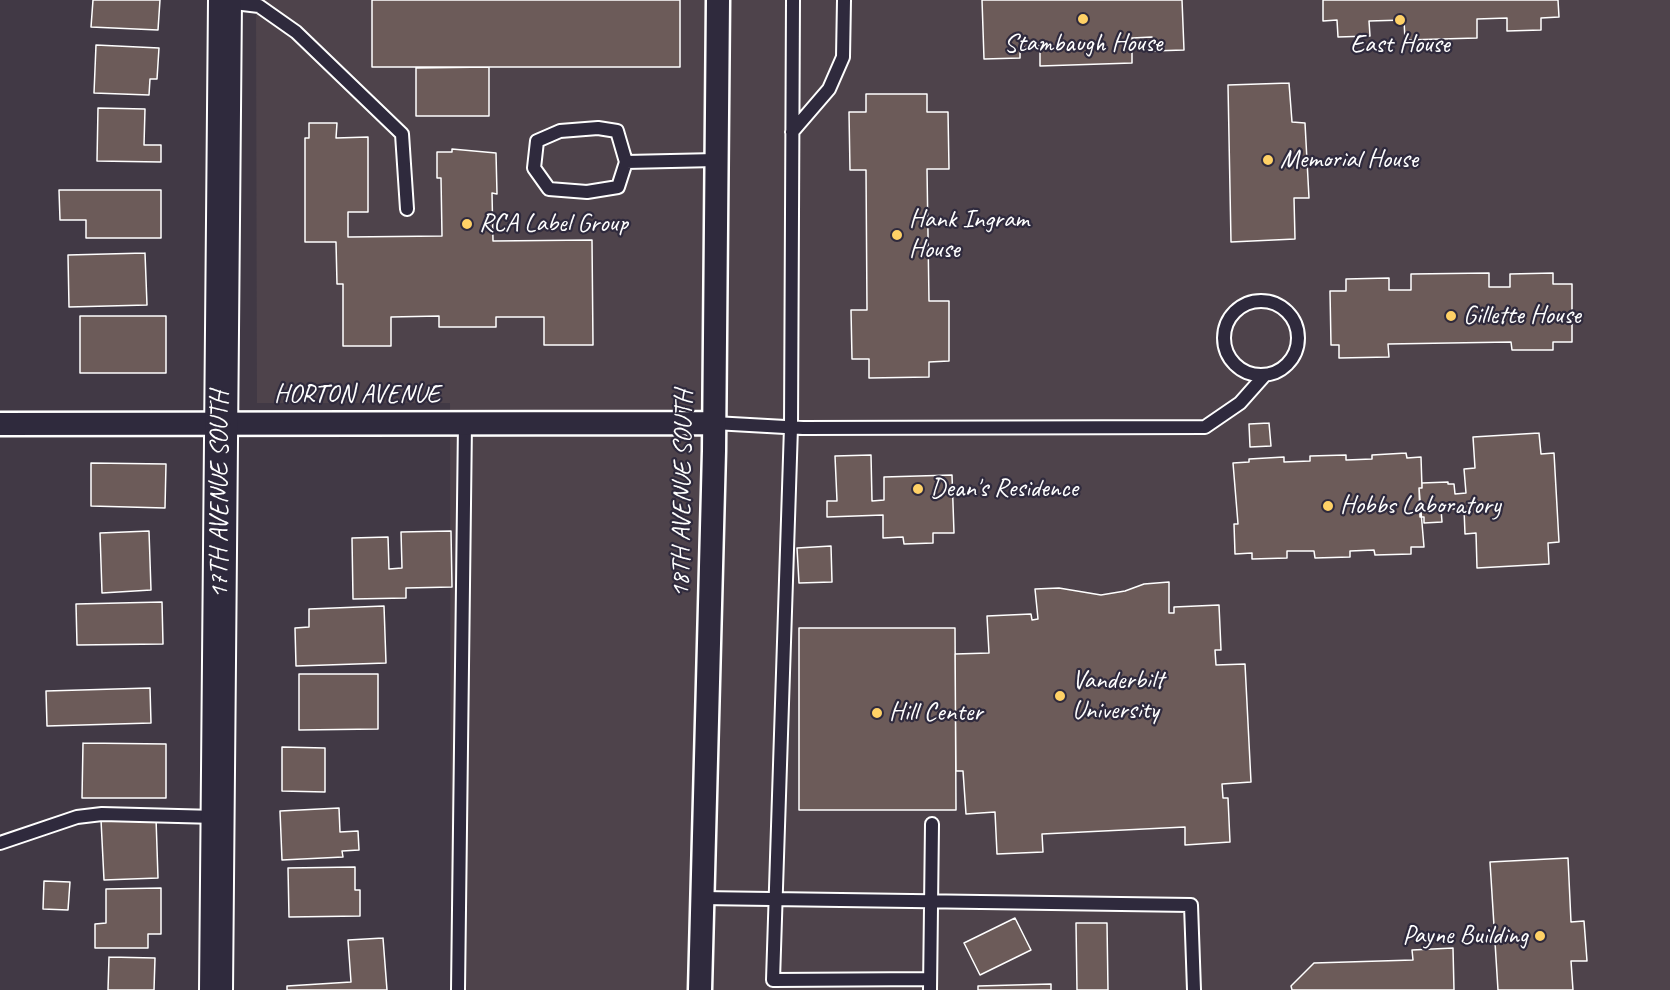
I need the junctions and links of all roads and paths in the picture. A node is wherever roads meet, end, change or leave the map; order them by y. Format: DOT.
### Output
graph roads {
  1 [pos="718,0"];
  2 [pos="793,0"];
  3 [pos="844,0"];
  4 [pos="225,1"];
  5 [pos="792,132"];
  6 [pos="716,160"];
  7 [pos="626,162"];
  8 [pos="407,209"];
  9 [pos="1264,376"];
  10 [pos="220,423"];
  11 [pos="465,423"];
  12 [pos="714,423"];
  13 [pos="0,424"];
  14 [pos="791,427"];
  15 [pos="218,817"];
  16 [pos="932,824"];
  17 [pos="0,843"];
  18 [pos="701,898"];
  19 [pos="775,899"];
  20 [pos="931,902"];
  21 [pos="930,985"];
  22 [pos="216,990"];
  23 [pos="458,990"];
  24 [pos="700,990"];
  25 [pos="1194,990"];
  1 -- 6 [label="street, 18TH AVENUE SOUTH"];
  2 -- 5 [label="lane"];
  3 -- 5 [label="lane"];
  4 -- 8 [label="lane"];
  4 -- 10 [label="main road, 17TH AVENUE SOUTH"];
  5 -- 14 [label="lane"];
  6 -- 7 [label="lane"];
  6 -- 12 [label="street, 18TH AVENUE SOUTH"];
  7 -- 7 [label="lane"];
  9 -- 9 [label="lane"];
  9 -- 14 [label="lane"];
  10 -- 11 [label="street, HORTON AVENUE"];
  10 -- 13 [label="street, HORTON AVENUE"];
  10 -- 15 [label="main road, 17TH AVENUE SOUTH"];
  11 -- 12 [label="street, HORTON AVENUE"];
  11 -- 23 [label="lane"];
  12 -- 14 [label="lane"];
  12 -- 18 [label="street, 18TH AVENUE SOUTH"];
  14 -- 19 [label="lane"];
  15 -- 17 [label="lane"];
  15 -- 22 [label="main road, 17TH AVENUE SOUTH"];
  16 -- 20 [label="lane"];
  18 -- 19 [label="lane"];
  18 -- 24 [label="street, 18TH AVENUE SOUTH"];
  19 -- 20 [label="lane"];
  19 -- 21 [label="lane"];
  20 -- 21 [label="lane"];
  20 -- 25 [label="lane"];
}
